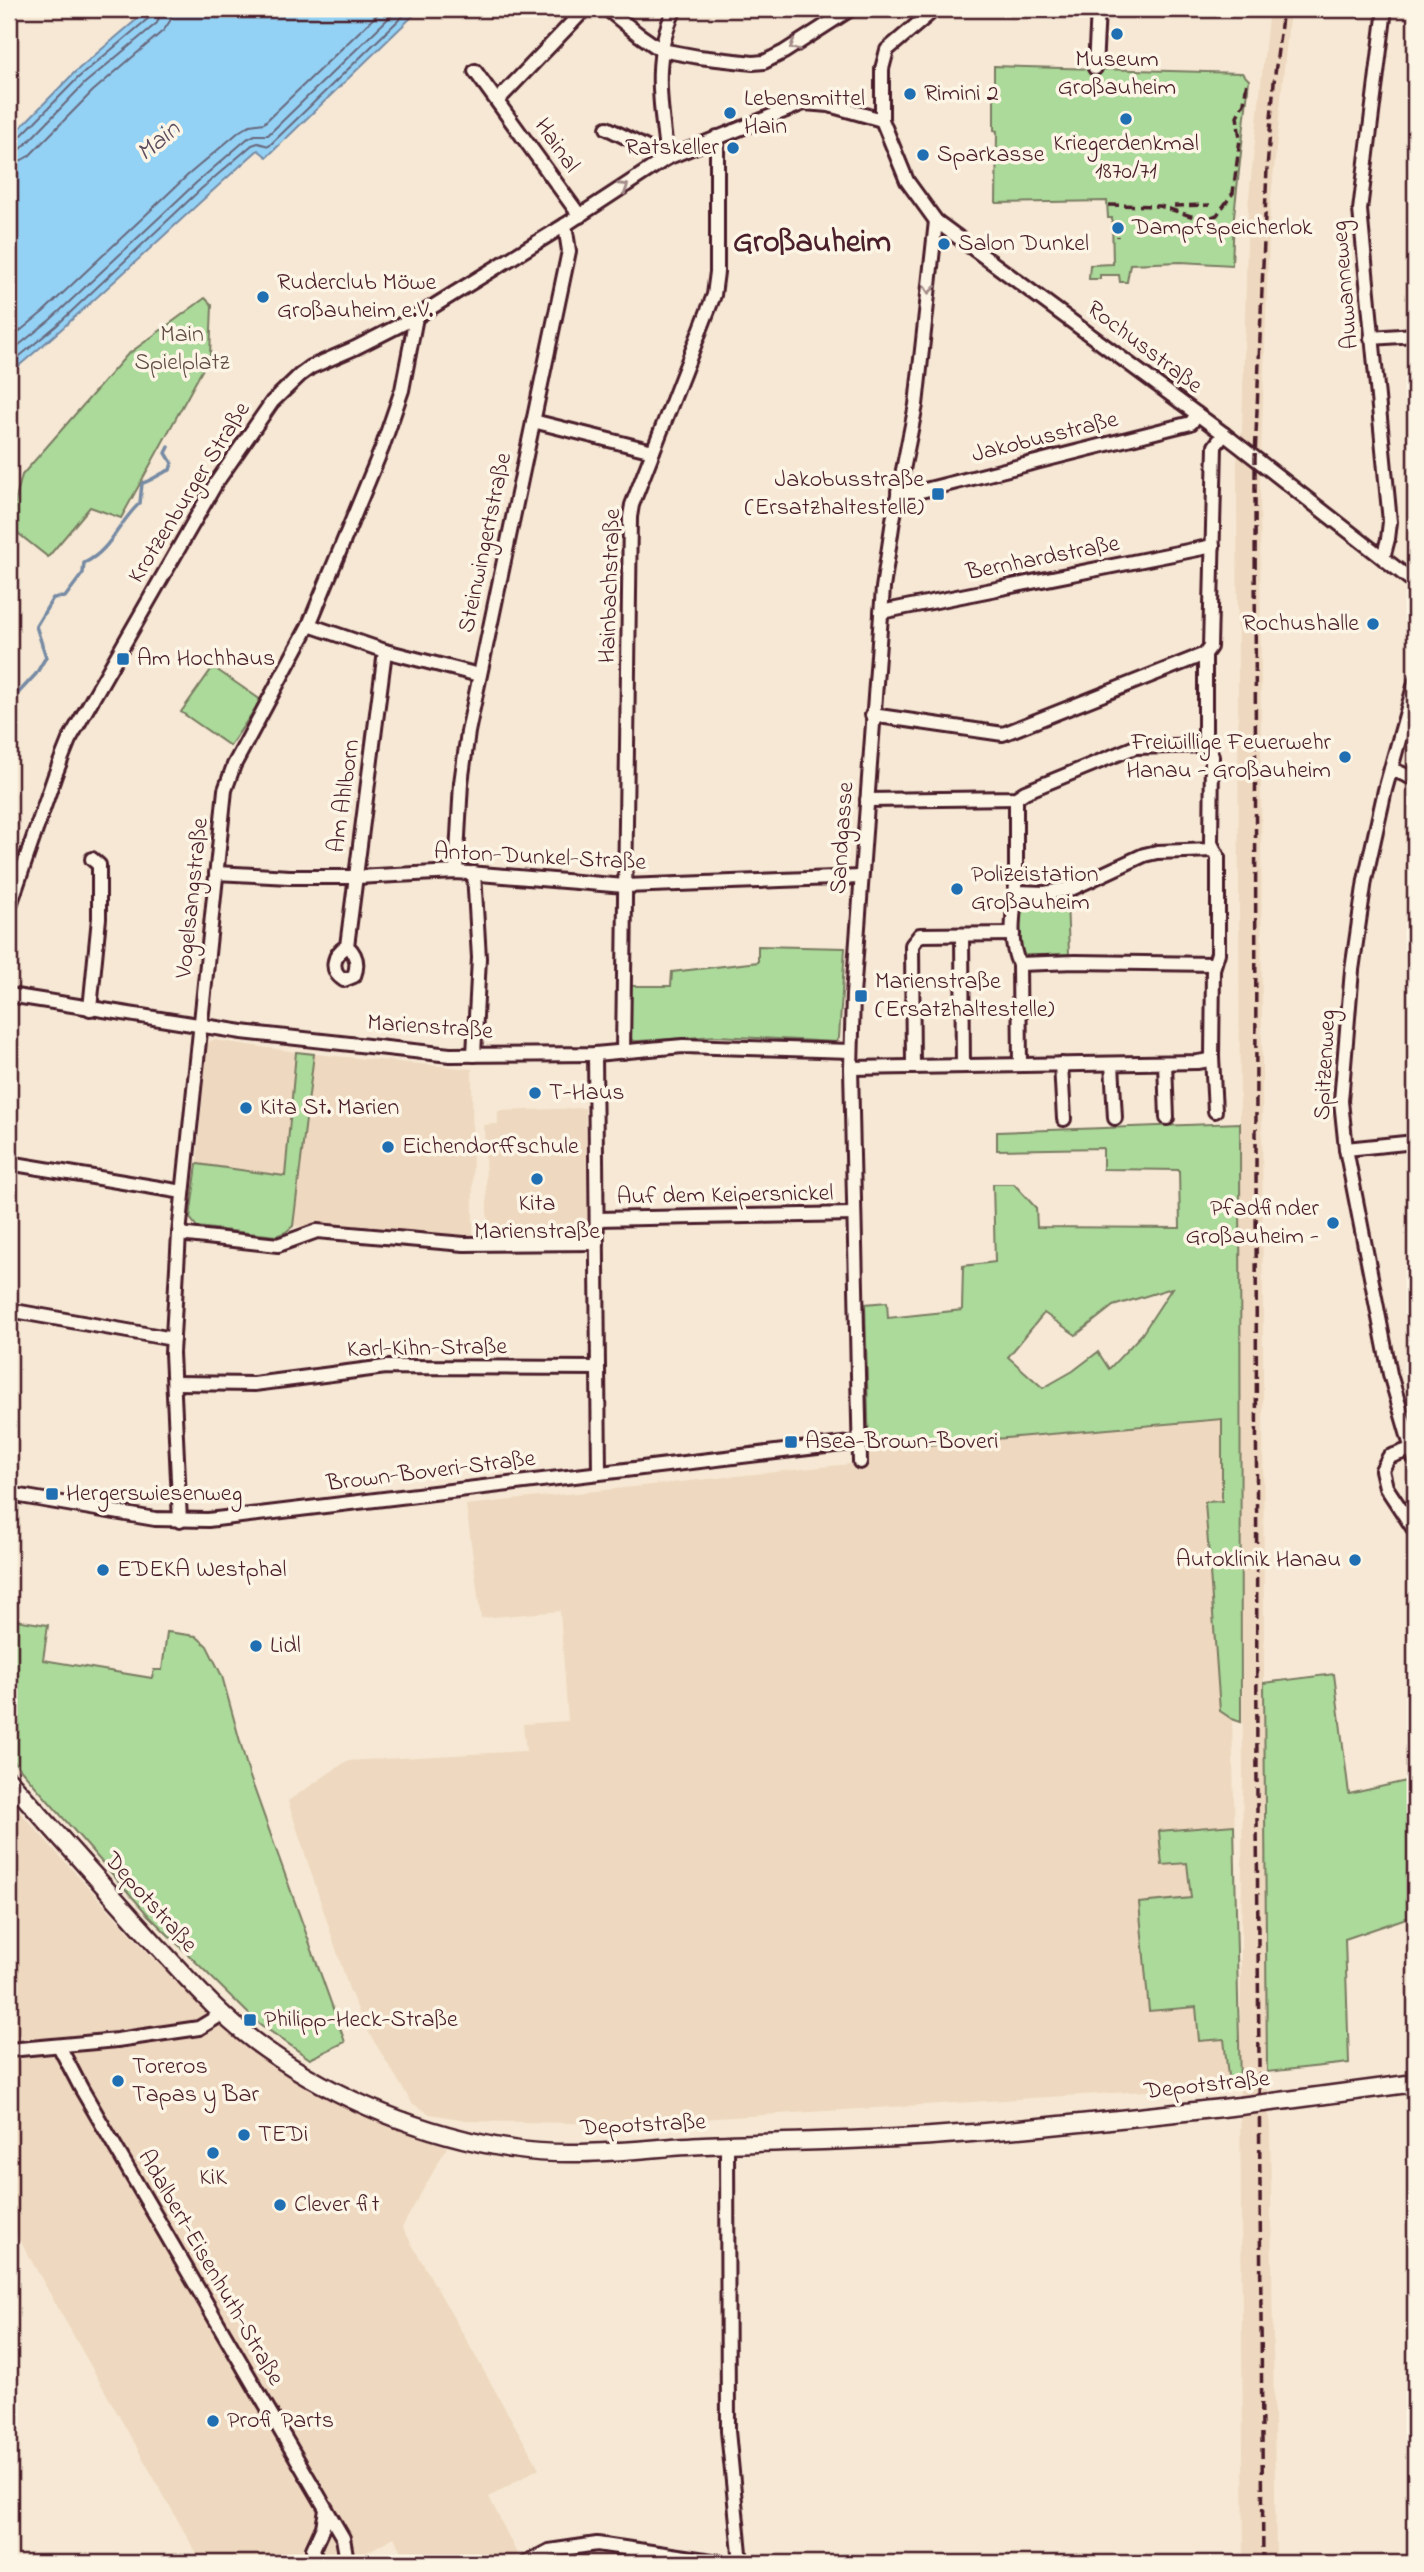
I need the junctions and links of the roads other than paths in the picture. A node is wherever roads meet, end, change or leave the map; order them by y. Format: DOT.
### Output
graph roads {
  1 [pos="585,9"];
  2 [pos="607,9"];
  3 [pos="675,9"];
  4 [pos="851,9"];
  5 [pos="935,9"];
  6 [pos="1098,9"];
  7 [pos="1385,9"];
  8 [pos="661,50"];
  9 [pos="1095,68"];
  10 [pos="475,71"];
  11 [pos="498,100"];
  12 [pos="882,120"];
  13 [pos="607,128"];
  14 [pos="717,137"];
  15 [pos="667,158"];
  16 [pos="580,216"];
  17 [pos="936,221"];
  18 [pos="565,225"];
  19 [pos="416,317"];
  20 [pos="1415,335"];
  21 [pos="1371,338"];
  22 [pos="1197,414"];
  23 [pos="533,421"];
  24 [pos="1224,434"];
  25 [pos="653,451"];
  26 [pos="898,491"];
  27 [pos="1213,546"];
  28 [pos="1383,558"];
  29 [pos="1415,583"];
  30 [pos="881,612"];
  31 [pos="309,625"];
  32 [pos="386,651"];
  33 [pos="1205,654"];
  34 [pos="479,675"];
  35 [pos="1415,683"];
  36 [pos="872,715"];
  37 [pos="1206,745"];
  38 [pos="1391,769"];
  39 [pos="1415,779"];
  40 [pos="1016,799"];
  41 [pos="867,800"];
  42 [pos="1213,850"];
  43 [pos="92,859"];
  44 [pos="456,872"];
  45 [pos="216,873"];
  46 [pos="474,873"];
  47 [pos="356,877"];
  48 [pos="861,877"];
  49 [pos="625,886"];
  50 [pos="1016,892"];
  51 [pos="9,908"];
  52 [pos="1013,934"];
  53 [pos="962,936"];
  54 [pos="346,946"];
  55 [pos="1019,964"];
  56 [pos="1214,964"];
  57 [pos="9,995"];
  58 [pos="90,1009"];
  59 [pos="201,1026"];
  60 [pos="851,1051"];
  61 [pos="624,1052"];
  62 [pos="595,1054"];
  63 [pos="474,1055"];
  64 [pos="1212,1057"];
  65 [pos="1165,1063"];
  66 [pos="1061,1064"];
  67 [pos="1112,1064"];
  68 [pos="1020,1065"];
  69 [pos="913,1066"];
  70 [pos="963,1066"];
  71 [pos="851,1068"];
  72 [pos="1215,1111"];
  73 [pos="1115,1118"];
  74 [pos="1167,1118"];
  75 [pos="1064,1119"];
  76 [pos="1415,1142"];
  77 [pos="1346,1149"];
  78 [pos="9,1163"];
  79 [pos="183,1192"];
  80 [pos="854,1214"];
  81 [pos="597,1219"];
  82 [pos="179,1234"];
  83 [pos="597,1242"];
  84 [pos="9,1310"];
  85 [pos="173,1339"];
  86 [pos="598,1368"];
  87 [pos="175,1383"];
  88 [pos="859,1442"];
  89 [pos="1413,1454"];
  90 [pos="860,1462"];
  91 [pos="599,1472"];
  92 [pos="9,1494"];
  93 [pos="180,1521"];
  94 [pos="1415,1531"];
  95 [pos="9,1780"];
  96 [pos="222,2014"];
  97 [pos="59,2046"];
  98 [pos="9,2050"];
  99 [pos="1415,2083"];
  100 [pos="727,2144"];
  101 [pos="326,2510"];
  102 [pos="346,2547"];
  103 [pos="322,2563"];
  104 [pos="337,2563"];
  105 [pos="356,2563"];
  106 [pos="526,2563"];
  107 [pos="726,2563"];
  108 [pos="741,2563"];
  1 -- 11 [label="street"];
  2 -- 8 [label="street"];
  3 -- 8 [label="street"];
  4 -- 8 [label="street, one-way"];
  5 -- 12 [label="street"];
  6 -- 9 [label="street"];
  7 -- 21 [label="street, Auwanneweg"];
  8 -- 15 [label="street"];
  10 -- 11 [label="street, Hainal"];
  11 -- 16 [label="street, Hainal"];
  12 -- 14 [label="street, Krotzenburger Straße"];
  12 -- 17 [label="street, Rochusstraße"];
  13 -- 15 [label="street"];
  14 -- 15 [label="street, Krotzenburger Straße"];
  14 -- 25 [label="street, Hainbachstraße"];
  16 -- 15 [label="street, Krotzenburger Straße, one-way"];
  16 -- 18 [label="street, Krotzenburger Straße"];
  17 -- 22 [label="street, Rochusstraße"];
  17 -- 26 [label="street, Sandgasse, one-way"];
  18 -- 19 [label="street, Krotzenburger Straße"];
  18 -- 23 [label="street, Steinwingertstraße"];
  19 -- 31 [label="street, Vogelsangstraße"];
  19 -- 51 [label="street, Krotzenburger Straße"];
  20 -- 21 [label="street"];
  21 -- 28 [label="street, Auwanneweg"];
  22 -- 24 [label="street, Rochusstraße"];
  22 -- 26 [label="street, Jakobusstraße"];
  23 -- 25 [label="street"];
  23 -- 34 [label="street, Steinwingertstraße"];
  24 -- 27 [label="street"];
  24 -- 28 [label="street, Rochusstraße"];
  25 -- 49 [label="street, Hainbachstraße"];
  26 -- 30 [label="street, Sandgasse"];
  27 -- 30 [label="street, Bernhardstraße"];
  27 -- 33 [label="street"];
  28 -- 29 [label="street, Rochusstraße"];
  30 -- 36 [label="street, Sandgasse"];
  31 -- 32 [label="street"];
  31 -- 45 [label="street, Vogelsangstraße"];
  32 -- 34 [label="street"];
  32 -- 47 [label="street, Am Ahlborn"];
  33 -- 36 [label="street"];
  33 -- 37 [label="street"];
  34 -- 44 [label="street, Steinwingertstraße"];
  35 -- 38 [label="street, Spitzenweg"];
  36 -- 41 [label="street, Sandgasse"];
  37 -- 40 [label="street"];
  37 -- 42 [label="street"];
  38 -- 39 [label="street"];
  38 -- 77 [label="street, Spitzenweg"];
  40 -- 41 [label="street"];
  40 -- 50 [label="street"];
  41 -- 48 [label="street, Sandgasse"];
  42 -- 50 [label="street"];
  42 -- 56 [label="street"];
  43 -- 58 [label="street"];
  44 -- 46 [label="street, Anton-Dunkel-Straße"];
  44 -- 47 [label="street, Anton-Dunkel-Straße"];
  45 -- 47 [label="street, Anton-Dunkel-Straße"];
  45 -- 59 [label="street, Vogelsangstraße"];
  46 -- 49 [label="street, Anton-Dunkel-Straße"];
  46 -- 63 [label="street"];
  47 -- 54 [label="street, Am Ahlborn"];
  48 -- 49 [label="street, Anton-Dunkel-Straße"];
  48 -- 60 [label="street, Sandgasse"];
  49 -- 61 [label="street, Hainbachstraße"];
  50 -- 52 [label="street"];
  52 -- 53 [label="street"];
  52 -- 55 [label="street"];
  53 -- 69 [label="street"];
  53 -- 70 [label="street"];
  55 -- 56 [label="street"];
  55 -- 68 [label="street"];
  56 -- 64 [label="street"];
  57 -- 58 [label="street, Marienstraße"];
  58 -- 59 [label="street, Marienstraße"];
  59 -- 63 [label="street, Marienstraße"];
  59 -- 79 [label="street, Vogelsangstraße"];
  60 -- 61 [label="street, Marienstraße"];
  60 -- 71 [label="street, Sandgasse"];
  61 -- 62 [label="street, Marienstraße"];
  62 -- 63 [label="street, Marienstraße"];
  62 -- 81 [label="street"];
  64 -- 65 [label="street"];
  64 -- 72 [label="street"];
  65 -- 67 [label="street"];
  65 -- 74 [label="street"];
  66 -- 67 [label="street"];
  66 -- 68 [label="street"];
  66 -- 75 [label="street"];
  67 -- 73 [label="street"];
  68 -- 70 [label="street"];
  69 -- 70 [label="street"];
  69 -- 71 [label="street"];
  71 -- 80 [label="street, Sandgasse"];
  76 -- 77 [label="street"];
  77 -- 89 [label="street, Spitzenweg"];
  78 -- 79 [label="street"];
  79 -- 82 [label="street, Vogelsangstraße"];
  80 -- 81 [label="street, Auf dem Keipersnickel"];
  80 -- 88 [label="street, Sandgasse"];
  81 -- 83 [label="street"];
  82 -- 83 [label="street"];
  82 -- 85 [label="street, Vogelsangstraße"];
  83 -- 86 [label="street"];
  84 -- 85 [label="street"];
  85 -- 87 [label="street, Vogelsangstraße"];
  86 -- 87 [label="street, Karl-Kihn-Straße"];
  86 -- 91 [label="street"];
  87 -- 93 [label="street, Vogelsangstraße"];
  88 -- 90 [label="street, Sandgasse"];
  88 -- 91 [label="street, Brown-Boveri-Straße"];
  89 -- 94 [label="street, Spitzenweg"];
  91 -- 93 [label="street, Brown-Boveri-Straße"];
  92 -- 93 [label="street, Brown-Boveri-Straße"];
  95 -- 96 [label="main road, Depotstraße"];
  96 -- 97 [label="street"];
  96 -- 100 [label="main road, Depotstraße"];
  97 -- 98 [label="street"];
  97 -- 101 [label="street, Adalbert-Eisenhuth-Straße"];
  99 -- 100 [label="main road, Depotstraße, bridge"];
  100 -- 108 [label="street"];
  101 -- 102 [label="street, Adalbert-Eisenhuth-Straße"];
  101 -- 103 [label="street"];
  102 -- 104 [label="street"];
  102 -- 105 [label="street, Adalbert-Eisenhuth-Straße"];
  106 -- 107 [label="street"];
}
